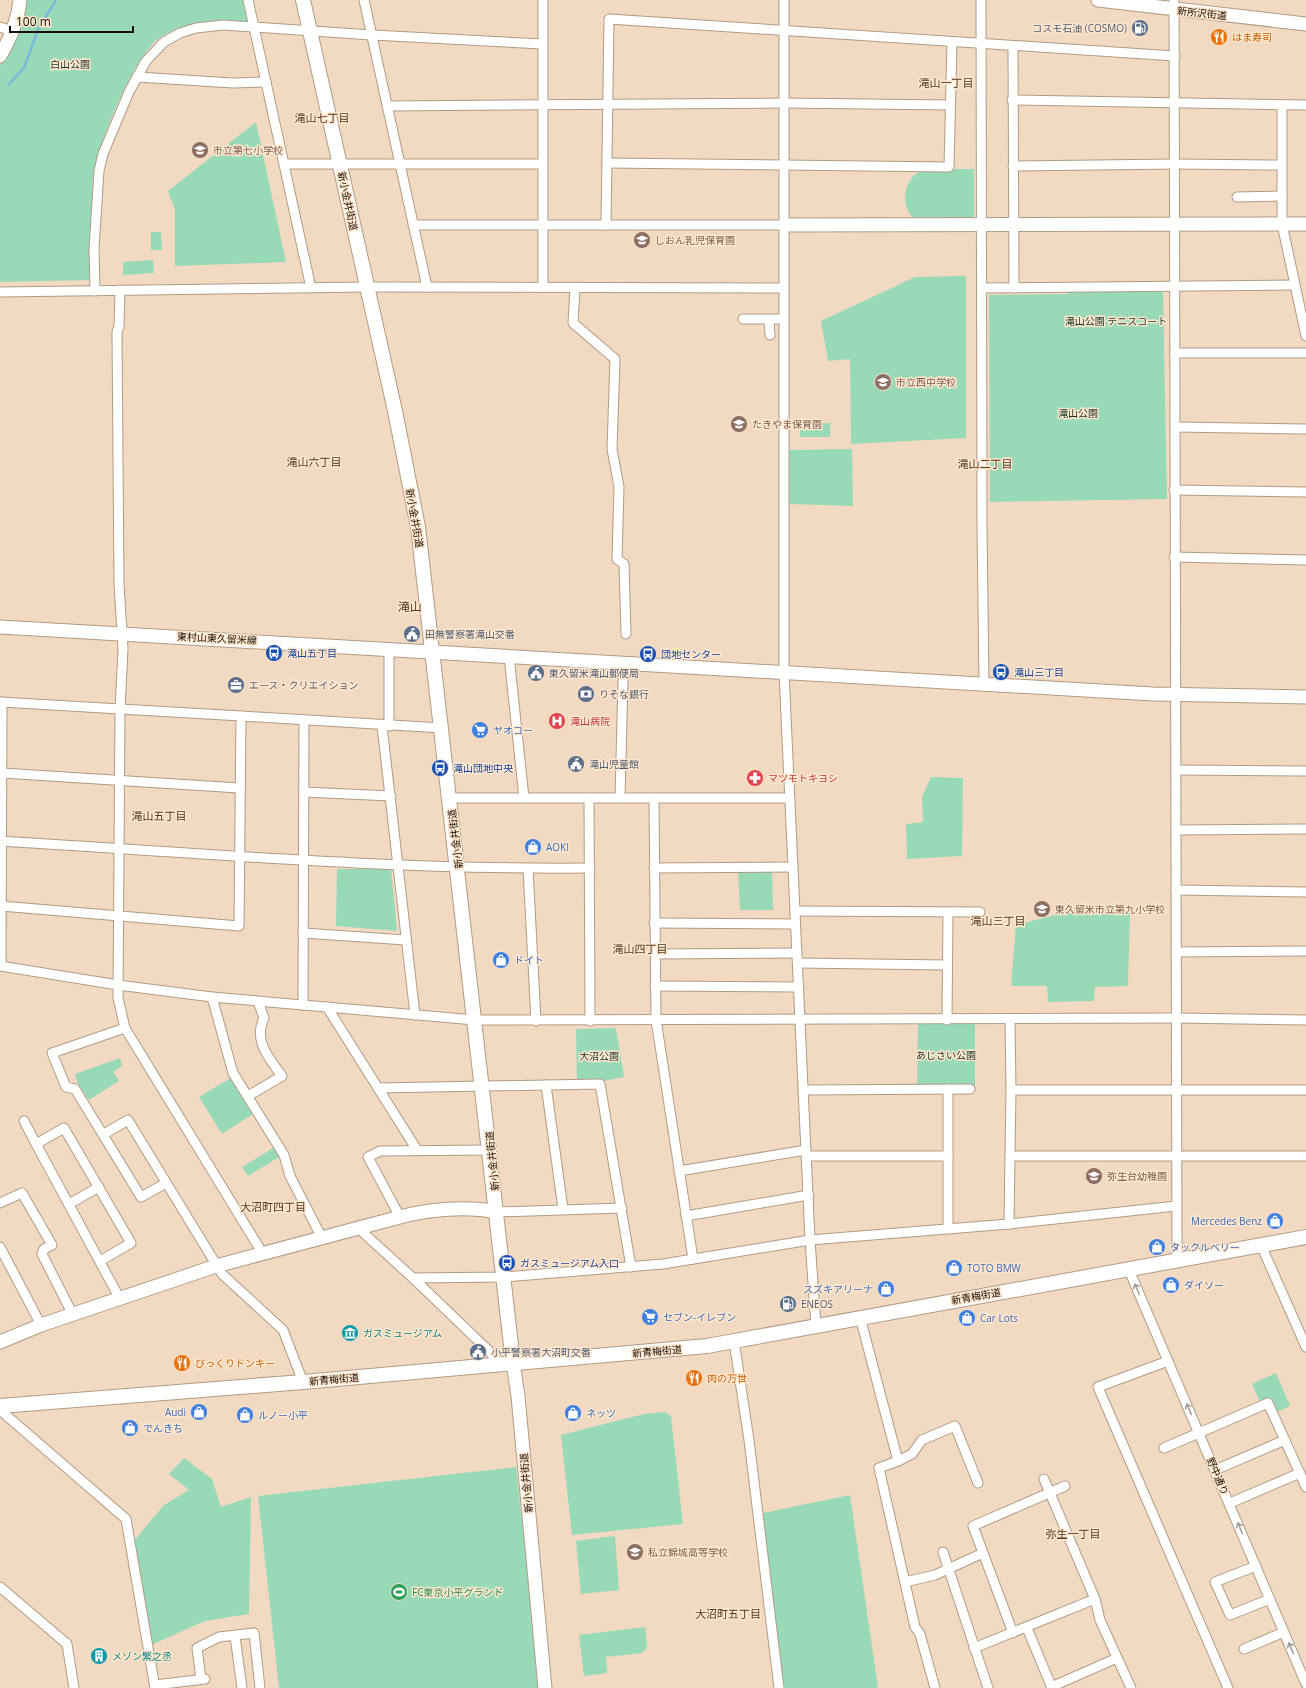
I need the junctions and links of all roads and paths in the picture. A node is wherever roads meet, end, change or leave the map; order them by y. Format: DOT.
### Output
graph roads {
  1 [pos="20,0"];
  2 [pos="248,0"];
  3 [pos="303,0"];
  4 [pos="364,0"];
  5 [pos="543,0"];
  6 [pos="784,0"];
  7 [pos="981,0"];
  8 [pos="1098,0"];
  9 [pos="1174,5"];
  10 [pos="1306,24"];
  11 [pos="254,28"];
  12 [pos="6,29"];
  13 [pos="784,30"];
  14 [pos="310,31"];
  15 [pos="372,35"];
  16 [pos="952,42"];
  17 [pos="542,44"];
  18 [pos="982,44"];
  19 [pos="1013,46"];
  20 [pos="0,56"];
  21 [pos="1175,56"];
  22 [pos="137,77"];
  23 [pos="266,82"];
  24 [pos="1012,100"];
  25 [pos="784,103"];
  26 [pos="1175,104"];
  27 [pos="950,105"];
  28 [pos="1306,105"];
  29 [pos="387,106"];
  30 [pos="542,106"];
  31 [pos="608,106"];
  32 [pos="1282,106"];
  33 [pos="340,163"];
  34 [pos="400,163"];
  35 [pos="607,163"];
  36 [pos="284,164"];
  37 [pos="542,164"];
  38 [pos="784,164"];
  39 [pos="1175,164"];
  40 [pos="1281,165"];
  41 [pos="1013,166"];
  42 [pos="1282,196"];
  43 [pos="1238,197"];
  44 [pos="982,224"];
  45 [pos="1014,224"];
  46 [pos="1282,224"];
  47 [pos="1306,224"];
  48 [pos="413,225"];
  49 [pos="542,225"];
  50 [pos="606,225"];
  51 [pos="784,225"];
  52 [pos="1175,225"];
  53 [pos="1295,285"];
  54 [pos="366,287"];
  55 [pos="427,287"];
  56 [pos="542,287"];
  57 [pos="1175,287"];
  58 [pos="311,288"];
  59 [pos="575,288"];
  60 [pos="783,288"];
  61 [pos="982,288"];
  62 [pos="1014,288"];
  63 [pos="120,290"];
  64 [pos="95,291"];
  65 [pos="0,292"];
  66 [pos="783,319"];
  67 [pos="743,320"];
  68 [pos="769,320"];
  69 [pos="770,335"];
  70 [pos="1306,336"];
  71 [pos="1175,353"];
  72 [pos="1306,353"];
  73 [pos="1175,427"];
  74 [pos="1306,429"];
  75 [pos="1174,490"];
  76 [pos="1306,492"];
  77 [pos="1174,557"];
  78 [pos="1306,560"];
  79 [pos="0,627"];
  80 [pos="122,634"];
  81 [pos="626,634"];
  82 [pos="389,649"];
  83 [pos="433,652"];
  84 [pos="509,656"];
  85 [pos="784,672"];
  86 [pos="623,680"];
  87 [pos="984,684"];
  88 [pos="1175,695"];
  89 [pos="1306,697"];
  90 [pos="1,702"];
  91 [pos="120,709"];
  92 [pos="241,716"];
  93 [pos="304,720"];
  94 [pos="386,726"];
  95 [pos="442,728"];
  96 [pos="1176,770"];
  97 [pos="1306,771"];
  98 [pos="2,773"];
  99 [pos="120,779"];
  100 [pos="239,788"];
  101 [pos="304,792"];
  102 [pos="391,796"];
  103 [pos="450,798"];
  104 [pos="524,798"];
  105 [pos="589,798"];
  106 [pos="620,798"];
  107 [pos="654,798"];
  108 [pos="790,798"];
  109 [pos="1306,829"];
  110 [pos="1176,830"];
  111 [pos="1,841"];
  112 [pos="119,848"];
  113 [pos="240,856"];
  114 [pos="304,860"];
  115 [pos="398,865"];
  116 [pos="458,867"];
  117 [pos="793,867"];
  118 [pos="528,868"];
  119 [pos="590,868"];
  120 [pos="654,868"];
  121 [pos="1176,890"];
  122 [pos="1306,892"];
  123 [pos="1,906"];
  124 [pos="795,912"];
  125 [pos="980,912"];
  126 [pos="948,914"];
  127 [pos="120,915"];
  128 [pos="654,923"];
  129 [pos="796,924"];
  130 [pos="303,933"];
  131 [pos="406,940"];
  132 [pos="1306,951"];
  133 [pos="1176,952"];
  134 [pos="797,953"];
  135 [pos="655,954"];
  136 [pos="798,963"];
  137 [pos="946,965"];
  138 [pos="0,966"];
  139 [pos="118,985"];
  140 [pos="655,986"];
  141 [pos="799,987"];
  142 [pos="212,997"];
  143 [pos="258,1001"];
  144 [pos="303,1005"];
  145 [pos="328,1007"];
  146 [pos="415,1015"];
  147 [pos="1176,1018"];
  148 [pos="475,1020"];
  149 [pos="656,1020"];
  150 [pos="800,1020"];
  151 [pos="947,1020"];
  152 [pos="1010,1020"];
  153 [pos="1306,1020"];
  154 [pos="536,1021"];
  155 [pos="590,1021"];
  156 [pos="125,1028"];
  157 [pos="483,1085"];
  158 [pos="546,1086"];
  159 [pos="378,1088"];
  160 [pos="948,1089"];
  161 [pos="970,1089"];
  162 [pos="804,1090"];
  163 [pos="1011,1090"];
  164 [pos="1176,1090"];
  165 [pos="1306,1090"];
  166 [pos="248,1096"];
  167 [pos="24,1121"];
  168 [pos="104,1134"];
  169 [pos="36,1144"];
  170 [pos="417,1150"];
  171 [pos="490,1150"];
  172 [pos="807,1153"];
  173 [pos="948,1156"];
  174 [pos="1010,1156"];
  175 [pos="1176,1156"];
  176 [pos="1306,1156"];
  177 [pos="679,1171"];
  178 [pos="166,1183"];
  179 [pos="99,1187"];
  180 [pos="809,1195"];
  181 [pos="0,1203"];
  182 [pos="69,1204"];
  183 [pos="1176,1206"];
  184 [pos="622,1208"];
  185 [pos="563,1209"];
  186 [pos="497,1212"];
  187 [pos="686,1216"];
  188 [pos="400,1217"];
  189 [pos="1009,1224"];
  190 [pos="358,1228"];
  191 [pos="948,1229"];
  192 [pos="1306,1237"];
  193 [pos="322,1238"];
  194 [pos="810,1240"];
  195 [pos="1261,1245"];
  196 [pos="0,1247"];
  197 [pos="263,1254"];
  198 [pos="693,1259"];
  199 [pos="100,1261"];
  200 [pos="1177,1261"];
  201 [pos="216,1266"];
  202 [pos="631,1267"];
  203 [pos="1129,1270"];
  204 [pos="504,1277"];
  205 [pos="413,1278"];
  206 [pos="120,1299"];
  207 [pos="73,1315"];
  208 [pos="860,1318"];
  209 [pos="41,1325"];
  210 [pos="816,1326"];
  211 [pos="734,1341"];
  212 [pos="0,1342"];
  213 [pos="1306,1347"];
  214 [pos="1168,1361"];
  215 [pos="513,1363"];
  216 [pos="499,1364"];
  217 [pos="303,1382"];
  218 [pos="0,1406"];
  219 [pos="0,1410"];
  220 [pos="1200,1433"];
  221 [pos="1285,1440"];
  222 [pos="1164,1448"];
  223 [pos="898,1461"];
  224 [pos="1216,1470"];
  225 [pos="1300,1474"];
  226 [pos="1044,1479"];
  227 [pos="978,1483"];
  228 [pos="1065,1486"];
  229 [pos="1306,1487"];
  230 [pos="1049,1491"];
  231 [pos="1230,1503"];
  232 [pos="943,1552"];
  233 [pos="983,1553"];
  234 [pos="1256,1566"];
  235 [pos="948,1568"];
  236 [pos="905,1582"];
  237 [pos="0,1587"];
  238 [pos="1270,1598"];
  239 [pos="1095,1599"];
  240 [pos="1027,1628"];
  241 [pos="1284,1632"];
  242 [pos="1013,1633"];
  243 [pos="235,1636"];
  244 [pos="974,1648"];
  245 [pos="1244,1649"];
  246 [pos="1117,1658"];
  247 [pos="1306,1684"];
  248 [pos="155,1687"];
  249 [pos="1052,1687"];
  250 [pos="74,1688"];
  251 [pos="242,1688"];
  252 [pos="260,1688"];
  253 [pos="546,1688"];
  254 [pos="779,1688"];
  255 [pos="935,1688"];
  256 [pos="988,1688"];
  257 [pos="1131,1688"];
  258 [pos="1228,1688"];
  1 -- 12 [label="street"];
  2 -- 11 [label="street"];
  3 -- 14 [label="main road, 新小金井街道"];
  4 -- 15 [label="street"];
  5 -- 17 [label="street"];
  6 -- 13 [label="street"];
  7 -- 18 [label="street"];
  8 -- 9 [label="street, 新所沢街道"];
  9 -- 10 [label="street, 新所沢街道"];
  9 -- 21 [label="street"];
  11 -- 14 [label="street"];
  11 -- 22 [label="street"];
  11 -- 23 [label="street"];
  12 -- 20 [label="street"];
  13 -- 16 [label="street"];
  13 -- 25 [label="street"];
  13 -- 31 [label="street"];
  14 -- 15 [label="street"];
  14 -- 33 [label="main road, 新小金井街道"];
  15 -- 17 [label="street"];
  15 -- 29 [label="street"];
  16 -- 18 [label="street"];
  16 -- 27 [label="street"];
  17 -- 30 [label="street"];
  18 -- 19 [label="street"];
  18 -- 44 [label="street"];
  19 -- 21 [label="street"];
  19 -- 24 [label="street"];
  21 -- 26 [label="street"];
  22 -- 23 [label="street"];
  22 -- 64 [label="street"];
  23 -- 36 [label="street"];
  24 -- 26 [label="street"];
  24 -- 41 [label="street"];
  25 -- 27 [label="street"];
  25 -- 31 [label="street"];
  25 -- 38 [label="street"];
  26 -- 32 [label="street"];
  26 -- 39 [label="street"];
  27 -- 38 [label="street"];
  28 -- 32 [label="street"];
  29 -- 30 [label="street"];
  29 -- 34 [label="street"];
  30 -- 31 [label="street"];
  30 -- 37 [label="street"];
  31 -- 35 [label="street"];
  32 -- 40 [label="street"];
  33 -- 34 [label="street"];
  33 -- 36 [label="street"];
  33 -- 54 [label="main road, 新小金井街道"];
  34 -- 37 [label="street"];
  34 -- 48 [label="street"];
  35 -- 38 [label="street"];
  35 -- 50 [label="street"];
  36 -- 58 [label="street"];
  37 -- 49 [label="street"];
  38 -- 51 [label="street"];
  39 -- 40 [label="street"];
  39 -- 41 [label="street"];
  39 -- 52 [label="street"];
  40 -- 42 [label="street"];
  41 -- 45 [label="street"];
  42 -- 43 [label="street"];
  42 -- 46 [label="street"];
  44 -- 45 [label="street"];
  44 -- 51 [label="street"];
  44 -- 61 [label="street"];
  45 -- 52 [label="street"];
  45 -- 62 [label="street"];
  46 -- 47 [label="street"];
  46 -- 52 [label="street"];
  46 -- 53 [label="street"];
  48 -- 49 [label="street"];
  48 -- 55 [label="street"];
  49 -- 50 [label="street"];
  49 -- 56 [label="street"];
  50 -- 51 [label="street"];
  51 -- 60 [label="street"];
  52 -- 57 [label="street"];
  53 -- 57 [label="street"];
  53 -- 70 [label="street"];
  54 -- 55 [label="street"];
  54 -- 58 [label="street"];
  54 -- 83 [label="main road, 新小金井街道"];
  55 -- 56 [label="street"];
  56 -- 59 [label="street"];
  57 -- 62 [label="street"];
  57 -- 71 [label="street"];
  58 -- 63 [label="street"];
  59 -- 60 [label="street"];
  59 -- 81 [label="street"];
  60 -- 66 [label="street"];
  61 -- 62 [label="street"];
  61 -- 87 [label="street"];
  63 -- 64 [label="street"];
  63 -- 80 [label="street"];
  64 -- 65 [label="street"];
  66 -- 68 [label="street"];
  66 -- 85 [label="street"];
  67 -- 68 [label="street"];
  68 -- 69 [label="street"];
  71 -- 72 [label="street"];
  71 -- 73 [label="street"];
  73 -- 74 [label="street"];
  73 -- 75 [label="street"];
  75 -- 76 [label="street"];
  75 -- 77 [label="street"];
  77 -- 78 [label="street"];
  77 -- 88 [label="street"];
  79 -- 80 [label="street, 東村山東久留米線"];
  80 -- 82 [label="street, 東村山東久留米線"];
  80 -- 91 [label="street"];
  82 -- 83 [label="street, 東村山東久留米線"];
  82 -- 94 [label="street"];
  83 -- 84 [label="street, 東村山東久留米線"];
  83 -- 95 [label="main road, 新小金井街道"];
  84 -- 85 [label="street, 東村山東久留米線"];
  84 -- 104 [label="street"];
  85 -- 87 [label="street, 東村山東久留米線"];
  85 -- 108 [label="street"];
  86 -- 106 [label="street"];
  87 -- 88 [label="street, 東村山東久留米線"];
  88 -- 89 [label="street, 東村山東久留米線"];
  88 -- 96 [label="street"];
  90 -- 91 [label="street"];
  90 -- 98 [label="street"];
  91 -- 92 [label="street"];
  91 -- 99 [label="street"];
  92 -- 93 [label="street"];
  92 -- 100 [label="street"];
  93 -- 94 [label="street"];
  93 -- 101 [label="street"];
  94 -- 95 [label="street"];
  94 -- 102 [label="street"];
  95 -- 103 [label="main road, 新小金井街道"];
  96 -- 97 [label="street"];
  96 -- 110 [label="street"];
  98 -- 99 [label="street"];
  98 -- 111 [label="street"];
  99 -- 100 [label="street"];
  99 -- 112 [label="street"];
  100 -- 113 [label="street"];
  101 -- 102 [label="street"];
  101 -- 114 [label="street"];
  102 -- 115 [label="street"];
  103 -- 104 [label="street"];
  103 -- 116 [label="main road, 新小金井街道"];
  104 -- 105 [label="street"];
  105 -- 106 [label="street"];
  105 -- 119 [label="street"];
  106 -- 107 [label="street"];
  107 -- 108 [label="street"];
  107 -- 120 [label="street"];
  108 -- 117 [label="street"];
  109 -- 110 [label="street"];
  110 -- 121 [label="street"];
  111 -- 112 [label="street"];
  111 -- 123 [label="street"];
  112 -- 113 [label="street"];
  112 -- 127 [label="street"];
  113 -- 114 [label="street"];
  113 -- 127 [label="street"];
  114 -- 115 [label="street"];
  114 -- 130 [label="street"];
  115 -- 116 [label="street"];
  115 -- 131 [label="street"];
  116 -- 118 [label="street"];
  116 -- 148 [label="main road, 新小金井街道"];
  117 -- 120 [label="street"];
  117 -- 124 [label="street"];
  118 -- 119 [label="street"];
  118 -- 154 [label="street"];
  119 -- 155 [label="street"];
  120 -- 128 [label="street"];
  121 -- 122 [label="street"];
  121 -- 133 [label="street"];
  123 -- 127 [label="street"];
  123 -- 138 [label="street"];
  124 -- 126 [label="street"];
  124 -- 129 [label="street"];
  125 -- 126 [label="street"];
  126 -- 137 [label="street"];
  127 -- 139 [label="street"];
  128 -- 129 [label="street"];
  128 -- 135 [label="street"];
  129 -- 134 [label="street"];
  130 -- 131 [label="street"];
  130 -- 144 [label="street"];
  131 -- 146 [label="street"];
  132 -- 133 [label="street"];
  133 -- 147 [label="street"];
  134 -- 135 [label="street"];
  134 -- 136 [label="street"];
  135 -- 140 [label="street"];
  136 -- 137 [label="street"];
  136 -- 141 [label="street"];
  137 -- 151 [label="street"];
  138 -- 139 [label="street"];
  139 -- 142 [label="street"];
  139 -- 156 [label="street"];
  140 -- 141 [label="street"];
  140 -- 149 [label="street"];
  141 -- 150 [label="street"];
  142 -- 143 [label="street"];
  142 -- 166 [label="street"];
  143 -- 144 [label="street"];
  143 -- 166 [label="street"];
  144 -- 145 [label="street"];
  145 -- 146 [label="street"];
  145 -- 159 [label="street"];
  146 -- 148 [label="street"];
  147 -- 152 [label="street"];
  147 -- 153 [label="street"];
  147 -- 164 [label="street"];
  148 -- 154 [label="street"];
  148 -- 157 [label="main road, 新小金井街道"];
  149 -- 150 [label="street"];
  149 -- 155 [label="street"];
  149 -- 177 [label="street"];
  150 -- 151 [label="street"];
  150 -- 162 [label="street"];
  151 -- 152 [label="street"];
  152 -- 163 [label="street"];
  154 -- 155 [label="street"];
  156 -- 168 [label="street"];
  156 -- 197 [label="street"];
  157 -- 158 [label="street"];
  157 -- 159 [label="street"];
  157 -- 171 [label="main road, 新小金井街道"];
  158 -- 184 [label="street"];
  158 -- 185 [label="street"];
  159 -- 170 [label="street"];
  160 -- 161 [label="street"];
  160 -- 162 [label="street"];
  160 -- 173 [label="street"];
  162 -- 172 [label="street"];
  163 -- 164 [label="street"];
  163 -- 174 [label="street"];
  164 -- 165 [label="street"];
  164 -- 175 [label="street"];
  166 -- 193 [label="street"];
  167 -- 169 [label="street"];
  168 -- 178 [label="street"];
  168 -- 178 [label="street"];
  169 -- 179 [label="street"];
  169 -- 182 [label="street"];
  170 -- 171 [label="street"];
  170 -- 188 [label="street"];
  171 -- 186 [label="main road, 新小金井街道"];
  172 -- 173 [label="street"];
  172 -- 177 [label="street"];
  172 -- 180 [label="street"];
  173 -- 191 [label="street"];
  174 -- 175 [label="street"];
  174 -- 189 [label="street"];
  175 -- 176 [label="street"];
  175 -- 183 [label="street"];
  177 -- 187 [label="street"];
  178 -- 201 [label="street"];
  179 -- 182 [label="street"];
  179 -- 199 [label="street"];
  180 -- 187 [label="street"];
  180 -- 194 [label="street"];
  181 -- 207 [label="street"];
  182 -- 199 [label="street"];
  183 -- 189 [label="street"];
  183 -- 200 [label="street"];
  184 -- 185 [label="street"];
  184 -- 202 [label="street"];
  185 -- 186 [label="street"];
  186 -- 188 [label="street"];
  186 -- 204 [label="main road, 新小金井街道"];
  187 -- 198 [label="street"];
  188 -- 190 [label="street"];
  189 -- 191 [label="street"];
  190 -- 193 [label="street"];
  190 -- 205 [label="street"];
  191 -- 194 [label="street"];
  192 -- 195 [label="main road, 新青梅街道"];
  193 -- 197 [label="street"];
  194 -- 198 [label="street"];
  194 -- 210 [label="street"];
  195 -- 200 [label="main road, 新青梅街道"];
  195 -- 213 [label="street"];
  196 -- 209 [label="street"];
  197 -- 201 [label="street"];
  198 -- 202 [label="street"];
  199 -- 206 [label="street"];
  200 -- 203 [label="main road, 新青梅街道"];
  201 -- 206 [label="street"];
  201 -- 217 [label="street"];
  202 -- 204 [label="street"];
  203 -- 208 [label="main road, 新青梅街道"];
  214 -- 203 [label="street, 野中通り, one-way"];
  204 -- 205 [label="street"];
  204 -- 215 [label="main road, 新小金井街道"];
  205 -- 216 [label="street"];
  206 -- 207 [label="street"];
  207 -- 209 [label="street"];
  208 -- 210 [label="main road, 新青梅街道"];
  208 -- 223 [label="street"];
  209 -- 212 [label="street"];
  210 -- 211 [label="main road, 新青梅街道"];
  211 -- 215 [label="main road, 新青梅街道"];
  211 -- 254 [label="street"];
  220 -- 214 [label="street, 野中通り, one-way"];
  214 -- 258 [label="street"];
  215 -- 216 [label="main road, 新青梅街道"];
  215 -- 253 [label="street, 新小金井街道"];
  216 -- 217 [label="main road, 新青梅街道"];
  217 -- 218 [label="main road, 新青梅街道"];
  219 -- 248 [label="street"];
  220 -- 221 [label="street"];
  220 -- 222 [label="street"];
  220 -- 224 [label="street, 野中通り"];
  221 -- 224 [label="street"];
  221 -- 225 [label="street"];
  223 -- 227 [label="street"];
  223 -- 236 [label="street"];
  224 -- 231 [label="street, 野中通り"];
  225 -- 229 [label="street"];
  225 -- 231 [label="street"];
  226 -- 230 [label="street"];
  228 -- 230 [label="street"];
  230 -- 233 [label="street"];
  230 -- 239 [label="street"];
  234 -- 231 [label="street, 野中通り, one-way"];
  232 -- 235 [label="street"];
  233 -- 235 [label="street"];
  233 -- 242 [label="street"];
  234 -- 238 [label="street, 野中通り"];
  234 -- 238 [label="street"];
  235 -- 236 [label="street"];
  235 -- 244 [label="street"];
  236 -- 255 [label="street"];
  237 -- 250 [label="street"];
  238 -- 241 [label="street, 野中通り"];
  239 -- 240 [label="street"];
  239 -- 246 [label="street"];
  240 -- 242 [label="street"];
  240 -- 249 [label="street"];
  241 -- 245 [label="street"];
  247 -- 241 [label="street, 野中通り, one-way"];
  242 -- 244 [label="street"];
  243 -- 248 [label="street"];
  243 -- 251 [label="street"];
  243 -- 252 [label="street"];
  244 -- 256 [label="street"];
  246 -- 249 [label="street"];
  246 -- 257 [label="street"];
}
